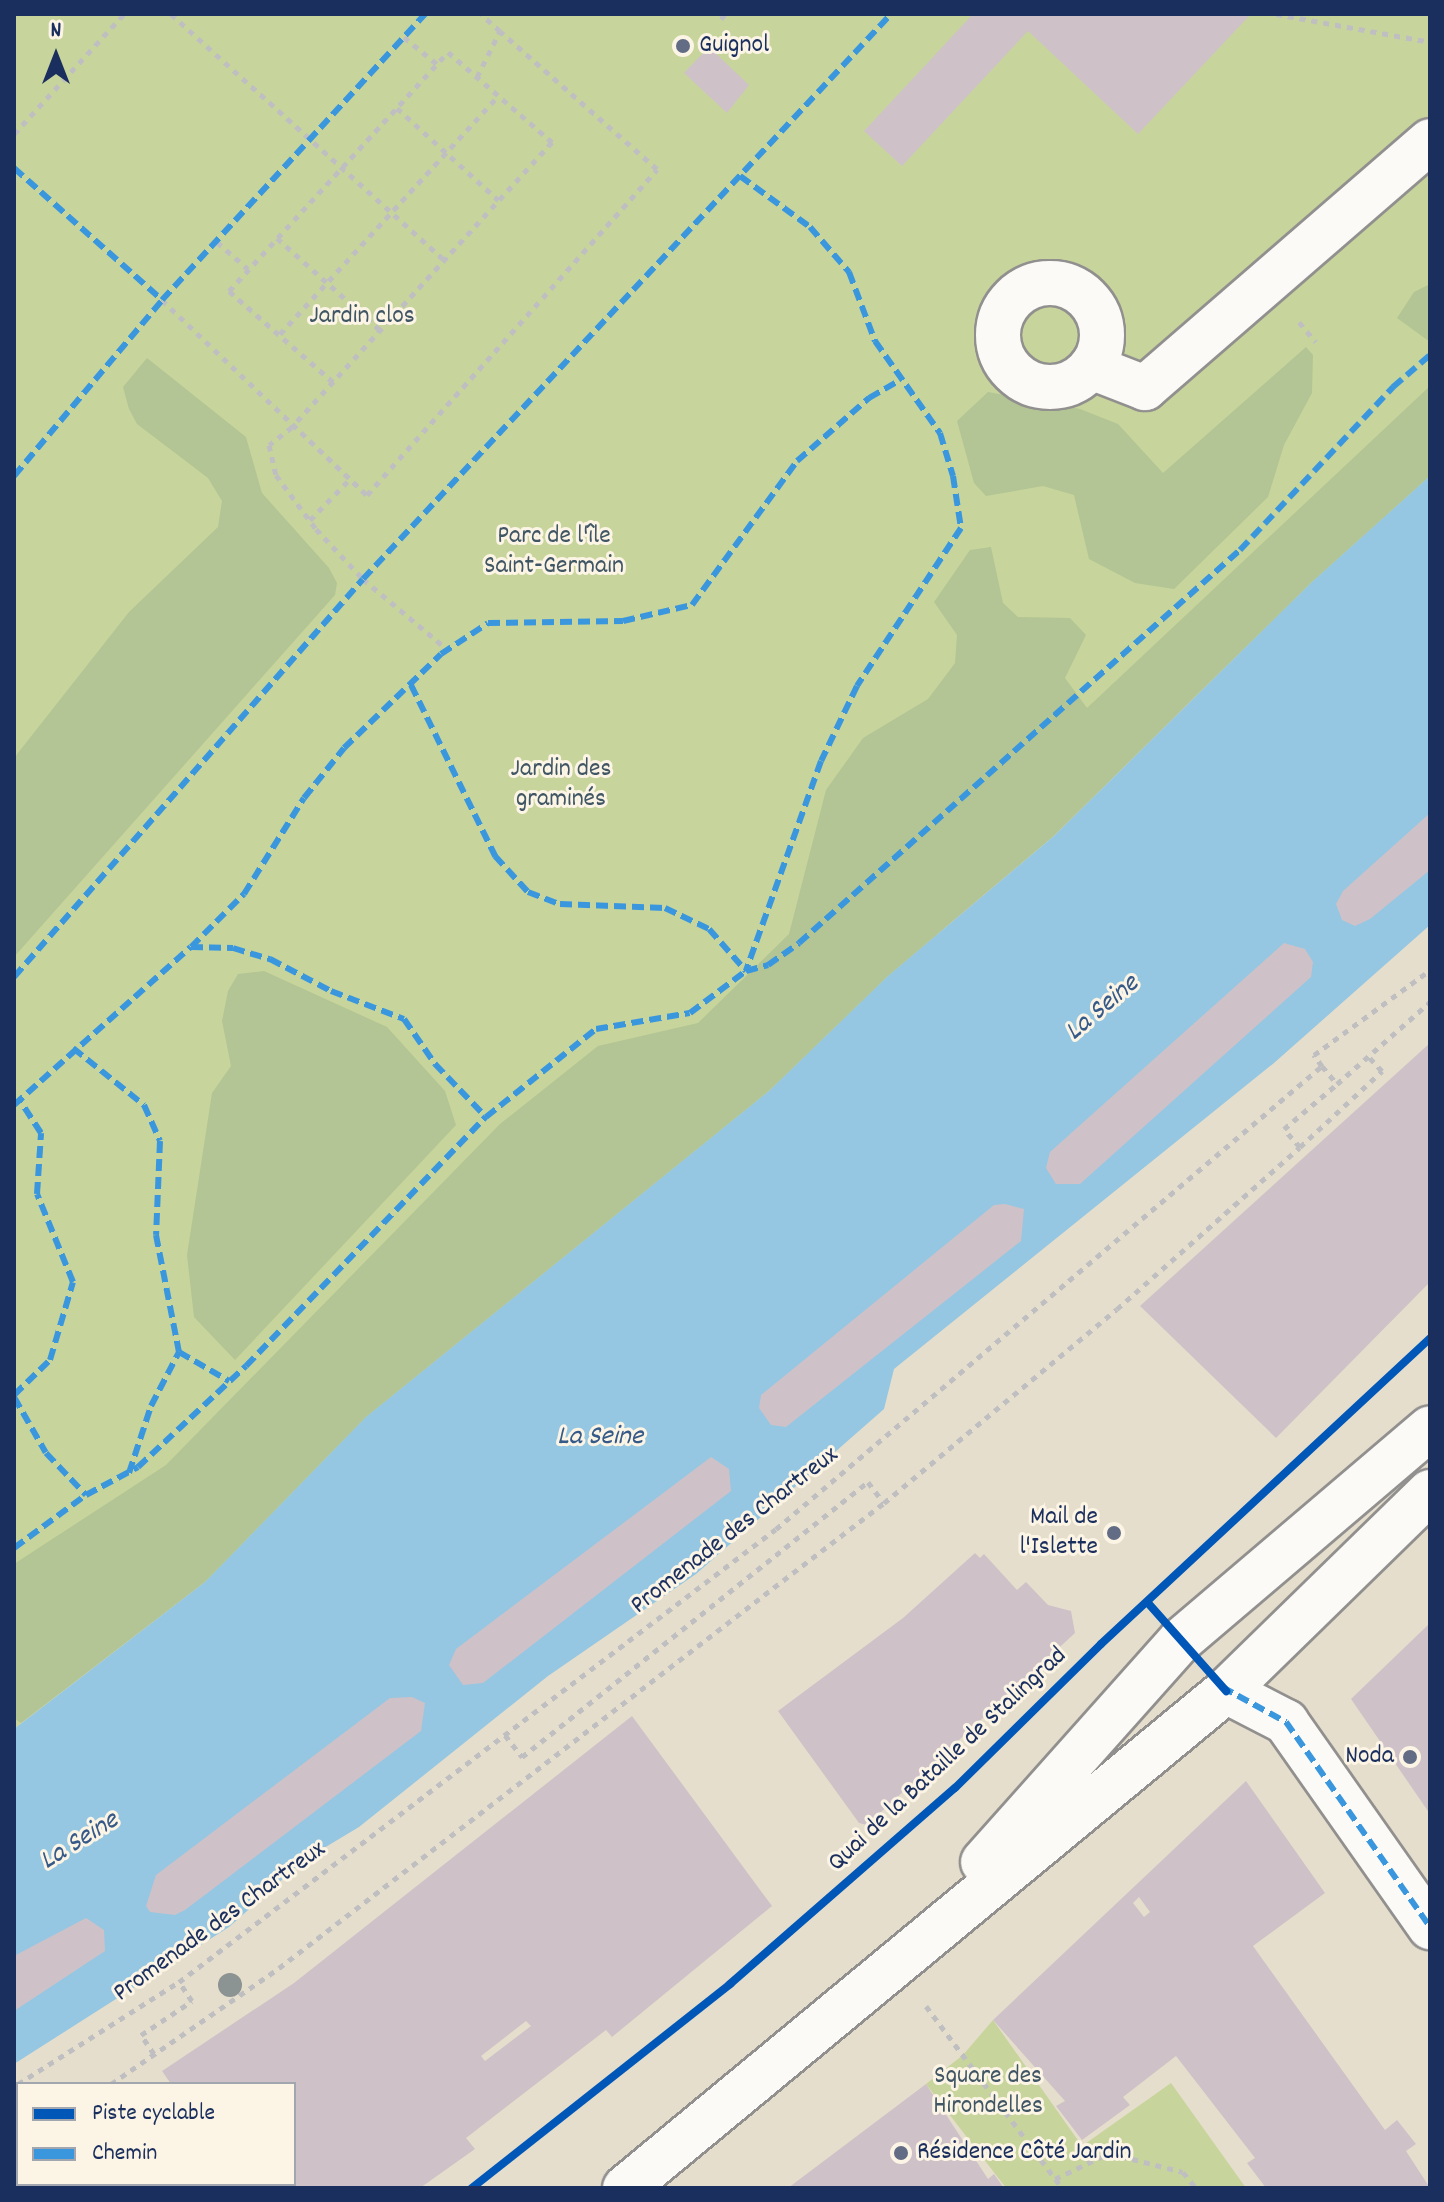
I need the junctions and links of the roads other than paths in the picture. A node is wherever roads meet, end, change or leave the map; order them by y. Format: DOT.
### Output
graph roads {
  1 [pos="1430,141"];
  2 [pos="1091,367"];
  3 [pos="1430,1428"];
  4 [pos="1430,1492"];
  5 [pos="1226,1691"];
  6 [pos="1430,1927"];
  7 [pos="894,1962"];
  8 [pos="625,2188"];
  1 -- 2 [label="main road"];
  3 -- 7 [label="main road"];
  4 -- 5 [label="main road"];
  5 -- 6 [label="main road"];
  5 -- 7 [label="main road"];
  7 -- 8 [label="main road"];
}
